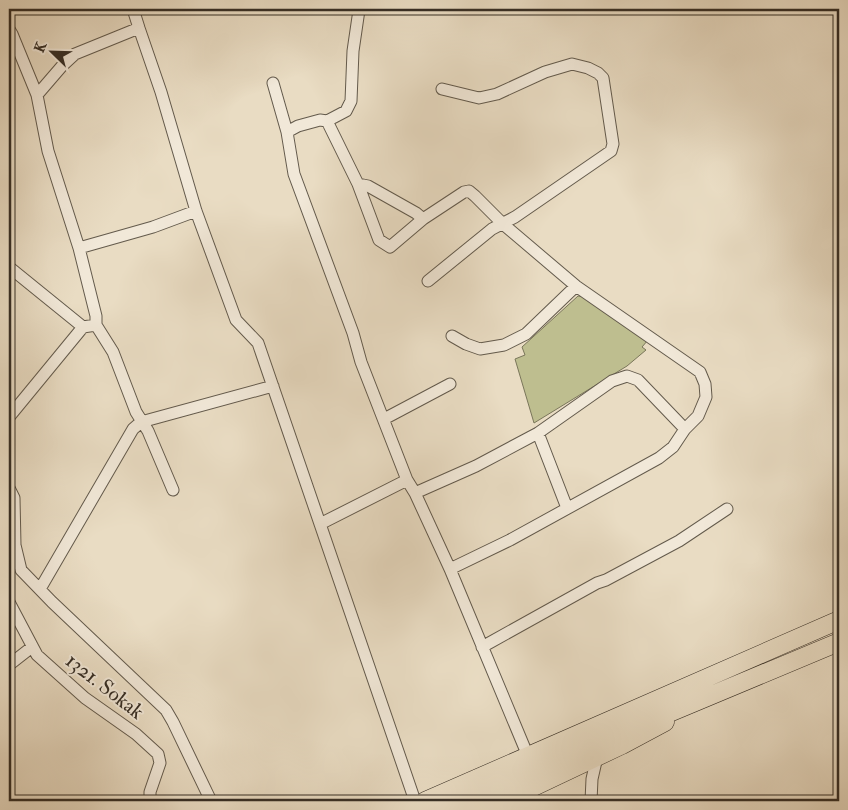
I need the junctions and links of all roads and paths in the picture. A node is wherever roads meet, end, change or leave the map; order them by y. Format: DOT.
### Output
graph roads {
  1 [pos="133,9"];
  2 [pos="359,10"];
  3 [pos="139,28"];
  4 [pos="9,29"];
  5 [pos="273,83"];
  6 [pos="442,89"];
  7 [pos="36,95"];
  8 [pos="327,121"];
  9 [pos="287,132"];
  10 [pos="358,184"];
  11 [pos="196,211"];
  12 [pos="423,219"];
  13 [pos="502,224"];
  14 [pos="79,248"];
  15 [pos="9,267"];
  16 [pos="428,281"];
  17 [pos="576,286"];
  18 [pos="96,325"];
  19 [pos="83,327"];
  20 [pos="452,336"];
  21 [pos="450,384"];
  22 [pos="273,386"];
  23 [pos="9,417"];
  24 [pos="384,419"];
  25 [pos="141,422"];
  26 [pos="685,429"];
  27 [pos="538,433"];
  28 [pos="407,480"];
  29 [pos="9,488"];
  30 [pos="173,490"];
  31 [pos="415,494"];
  32 [pos="567,508"];
  33 [pos="727,508"];
  34 [pos="320,524"];
  35 [pos="450,569"];
  36 [pos="40,589"];
  37 [pos="9,602"];
  38 [pos="839,620"];
  39 [pos="839,642"];
  40 [pos="32,647"];
  41 [pos="482,647"];
  42 [pos="9,665"];
  43 [pos="723,690"];
  44 [pos="528,756"];
  45 [pos="597,757"];
  46 [pos="150,801"];
  47 [pos="211,801"];
  48 [pos="415,801"];
  49 [pos="425,801"];
  50 [pos="468,801"];
  51 [pos="504,801"];
  52 [pos="591,801"];
  1 -- 3 [label="street"];
  2 -- 8 [label="street"];
  3 -- 7 [label="street"];
  3 -- 11 [label="street"];
  4 -- 7 [label="street"];
  5 -- 9 [label="street"];
  6 -- 13 [label="street"];
  7 -- 14 [label="street"];
  8 -- 9 [label="street"];
  8 -- 10 [label="street"];
  9 -- 24 [label="street"];
  10 -- 12 [label="street"];
  10 -- 12 [label="street"];
  11 -- 14 [label="street"];
  11 -- 22 [label="street"];
  12 -- 13 [label="street"];
  13 -- 16 [label="street"];
  13 -- 17 [label="street"];
  14 -- 18 [label="street"];
  15 -- 19 [label="street"];
  17 -- 20 [label="street"];
  17 -- 26 [label="street"];
  18 -- 19 [label="street"];
  18 -- 25 [label="street"];
  19 -- 23 [label="street"];
  21 -- 24 [label="street"];
  22 -- 25 [label="street"];
  22 -- 34 [label="street"];
  24 -- 28 [label="street"];
  25 -- 30 [label="street"];
  25 -- 36 [label="street"];
  26 -- 27 [label="street"];
  26 -- 32 [label="street"];
  27 -- 31 [label="street"];
  27 -- 32 [label="street"];
  28 -- 31 [label="street"];
  28 -- 34 [label="street"];
  29 -- 36 [label="street"];
  31 -- 35 [label="street"];
  32 -- 35 [label="street"];
  33 -- 41 [label="street"];
  34 -- 48 [label="street"];
  35 -- 41 [label="street"];
  36 -- 47 [label="street"];
  37 -- 40 [label="street, 1321. Sokak"];
  38 -- 44 [label="main road"];
  39 -- 43 [label="main road"];
  40 -- 42 [label="street"];
  40 -- 46 [label="street, 1321. Sokak"];
  41 -- 44 [label="street"];
  43 -- 45 [label="main road"];
  43 -- 50 [label="main road"];
  44 -- 49 [label="main road"];
  45 -- 51 [label="main road"];
  45 -- 52 [label="street"];
}
